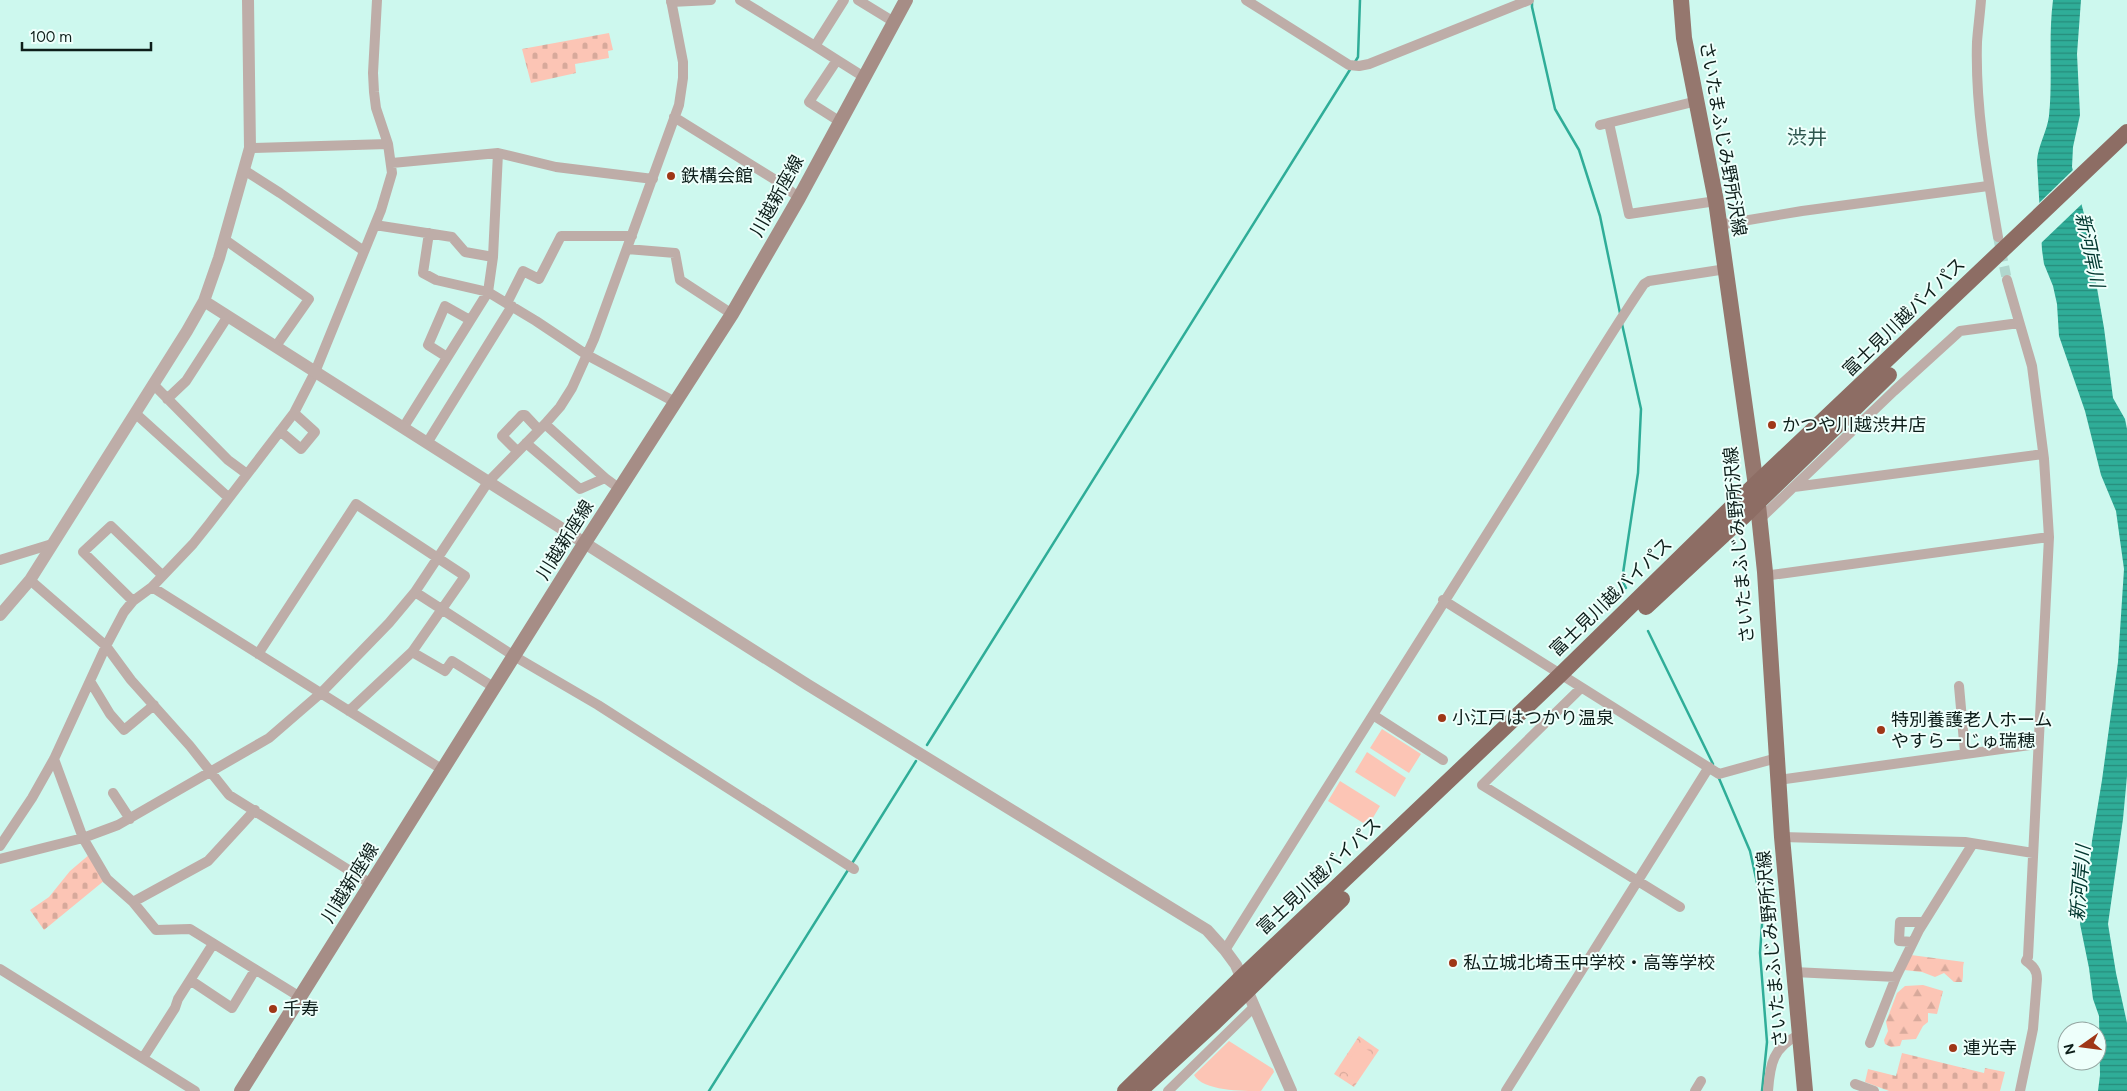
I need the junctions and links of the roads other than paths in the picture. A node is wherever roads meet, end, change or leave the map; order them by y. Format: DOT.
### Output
graph roads {
  1 [pos="248,0"];
  2 [pos="377,0"];
  3 [pos="711,0"];
  4 [pos="740,0"];
  5 [pos="844,0"];
  6 [pos="858,0"];
  7 [pos="906,0"];
  8 [pos="1246,0"];
  9 [pos="1529,0"];
  10 [pos="1681,0"];
  11 [pos="1981,0"];
  12 [pos="671,1"];
  13 [pos="894,22"];
  14 [pos="815,46"];
  15 [pos="836,60"];
  16 [pos="864,77"];
  17 [pos="1697,101"];
  18 [pos="674,117"];
  19 [pos="839,121"];
  20 [pos="2127,132"];
  21 [pos="388,144"];
  22 [pos="2127,147"];
  23 [pos="250,148"];
  24 [pos="498,153"];
  25 [pos="392,163"];
  26 [pos="2100,166"];
  27 [pos="244,170"];
  28 [pos="653,179"];
  29 [pos="1988,186"];
  30 [pos="799,198"];
  31 [pos="1716,202"];
  32 [pos="375,225"];
  33 [pos="1719,226"];
  34 [pos="428,233"];
  35 [pos="632,236"];
  36 [pos="224,239"];
  37 [pos="2008,244"];
  38 [pos="627,249"];
  39 [pos="364,251"];
  40 [pos="493,257"];
  41 [pos="1726,268"];
  42 [pos="2007,280"];
  43 [pos="488,292"];
  44 [pos="204,301"];
  45 [pos="509,305"];
  46 [pos="732,314"];
  47 [pos="228,316"];
  48 [pos="470,320"];
  49 [pos="2019,323"];
  50 [pos="276,346"];
  51 [pos="587,355"];
  52 [pos="447,357"];
  53 [pos="315,372"];
  54 [pos="153,384"];
  55 [pos="167,399"];
  56 [pos="675,402"];
  57 [pos="135,413"];
  58 [pos="294,413"];
  59 [pos="542,427"];
  60 [pos="403,428"];
  61 [pos="280,431"];
  62 [pos="427,443"];
  63 [pos="526,443"];
  64 [pos="517,451"];
  65 [pos="2043,454"];
  66 [pos="247,474"];
  67 [pos="605,478"];
  68 [pos="488,482"];
  69 [pos="1756,486"];
  70 [pos="1794,487"];
  71 [pos="620,489"];
  72 [pos="228,498"];
  73 [pos="1758,504"];
  74 [pos="1759,520"];
  75 [pos="2049,537"];
  76 [pos="52,544"];
  77 [pos="584,544"];
  78 [pos="438,558"];
  79 [pos="0,560"];
  80 [pos="162,575"];
  81 [pos="1764,576"];
  82 [pos="30,580"];
  83 [pos="152,586"];
  84 [pos="415,592"];
  85 [pos="1443,600"];
  86 [pos="133,602"];
  87 [pos="440,610"];
  88 [pos="0,616"];
  89 [pos="106,646"];
  90 [pos="412,652"];
  91 [pos="258,654"];
  92 [pos="514,656"];
  93 [pos="90,680"];
  94 [pos="1570,681"];
  95 [pos="1959,686"];
  96 [pos="495,688"];
  97 [pos="321,693"];
  98 [pos="154,705"];
  99 [pos="350,711"];
  100 [pos="1373,715"];
  101 [pos="2038,744"];
  102 [pos="1966,753"];
  103 [pos="1777,758"];
  104 [pos="54,759"];
  105 [pos="1443,760"];
  106 [pos="1709,768"];
  107 [pos="443,770"];
  108 [pos="212,773"];
  109 [pos="1778,780"];
  110 [pos="113,793"];
  111 [pos="255,810"];
  112 [pos="130,819"];
  113 [pos="1782,837"];
  114 [pos="83,838"];
  115 [pos="1972,844"];
  116 [pos="0,846"];
  117 [pos="2033,853"];
  118 [pos="0,859"];
  119 [pos="854,869"];
  120 [pos="1638,882"];
  121 [pos="371,884"];
  122 [pos="133,902"];
  123 [pos="1680,907"];
  124 [pos="1924,922"];
  125 [pos="1913,942"];
  126 [pos="213,944"];
  127 [pos="1225,950"];
  128 [pos="0,969"];
  129 [pos="255,970"];
  130 [pos="1794,972"];
  131 [pos="1896,977"];
  132 [pos="190,980"];
  133 [pos="1244,984"];
  134 [pos="300,998"];
  135 [pos="1254,1007"];
  136 [pos="1799,1035"];
  137 [pos="1870,1043"];
  138 [pos="142,1058"];
  139 [pos="1701,1081"];
  140 [pos="1854,1084"];
  141 [pos="195,1091"];
  142 [pos="241,1091"];
  143 [pos="1125,1091"];
  144 [pos="1141,1091"];
  145 [pos="1168,1091"];
  146 [pos="1291,1091"];
  147 [pos="1506,1091"];
  148 [pos="1695,1091"];
  149 [pos="1768,1091"];
  150 [pos="1806,1091"];
  151 [pos="1874,1091"];
  152 [pos="2020,1091"];
  1 -- 23 [label="street"];
  2 -- 21 [label="street"];
  3 -- 12 [label="street"];
  4 -- 14 [label="street"];
  5 -- 14 [label="street"];
  6 -- 13 [label="street"];
  7 -- 13 [label="main road, 川越新座線"];
  8 -- 9 [label="street"];
  10 -- 17 [label="main road, さいたまふじみ野所沢線"];
  11 -- 29 [label="street"];
  12 -- 18 [label="street"];
  13 -- 16 [label="main road, 川越新座線"];
  14 -- 15 [label="street"];
  15 -- 16 [label="street"];
  15 -- 19 [label="street"];
  16 -- 19 [label="main road, 川越新座線"];
  17 -- 31 [label="main road, さいたまふじみ野所沢線"];
  17 -- 31 [label="street"];
  18 -- 28 [label="street"];
  18 -- 30 [label="street"];
  19 -- 30 [label="main road, 川越新座線"];
  20 -- 26 [label="highway, 富士見川越バイパス"];
  21 -- 23 [label="street"];
  21 -- 25 [label="street"];
  22 -- 26 [label="highway, 富士見川越バイパス"];
  23 -- 27 [label="street"];
  24 -- 25 [label="street"];
  24 -- 28 [label="street"];
  24 -- 40 [label="street"];
  25 -- 32 [label="street"];
  26 -- 37 [label="highway, 富士見川越バイパス"];
  27 -- 36 [label="street"];
  27 -- 39 [label="street"];
  28 -- 35 [label="street"];
  29 -- 33 [label="street"];
  29 -- 37 [label="street"];
  30 -- 46 [label="main road, 川越新座線"];
  31 -- 33 [label="main road, さいたまふじみ野所沢線"];
  32 -- 34 [label="street"];
  32 -- 39 [label="street"];
  33 -- 41 [label="main road, さいたまふじみ野所沢線"];
  34 -- 40 [label="street"];
  34 -- 43 [label="street"];
  35 -- 38 [label="street"];
  35 -- 45 [label="street"];
  36 -- 44 [label="street"];
  36 -- 50 [label="street"];
  37 -- 69 [label="highway, 富士見川越バイパス"];
  37 -- 73 [label="highway, 富士見川越バイパス"];
  38 -- 46 [label="street"];
  38 -- 51 [label="street"];
  39 -- 53 [label="street"];
  40 -- 43 [label="street"];
  41 -- 69 [label="main road, さいたまふじみ野所沢線"];
  41 -- 85 [label="street"];
  42 -- 49 [label="street"];
  43 -- 45 [label="street"];
  43 -- 48 [label="street"];
  44 -- 47 [label="street"];
  44 -- 54 [label="street"];
  45 -- 51 [label="street"];
  45 -- 62 [label="street"];
  46 -- 56 [label="main road, 川越新座線"];
  47 -- 50 [label="street"];
  47 -- 55 [label="street"];
  48 -- 52 [label="street"];
  48 -- 52 [label="street"];
  49 -- 65 [label="street"];
  49 -- 70 [label="street"];
  50 -- 53 [label="street"];
  51 -- 56 [label="street"];
  51 -- 59 [label="street"];
  52 -- 60 [label="street"];
  53 -- 58 [label="street"];
  53 -- 60 [label="street"];
  54 -- 55 [label="street"];
  54 -- 57 [label="street"];
  55 -- 66 [label="street"];
  56 -- 71 [label="main road, 川越新座線"];
  57 -- 72 [label="street"];
  57 -- 76 [label="street"];
  58 -- 61 [label="street"];
  58 -- 61 [label="street"];
  59 -- 63 [label="street"];
  59 -- 64 [label="street"];
  59 -- 67 [label="street"];
  60 -- 62 [label="street"];
  61 -- 66 [label="street"];
  62 -- 68 [label="street"];
  63 -- 64 [label="street"];
  63 -- 67 [label="street"];
  64 -- 68 [label="street"];
  65 -- 70 [label="street"];
  65 -- 75 [label="street"];
  66 -- 72 [label="street"];
  67 -- 71 [label="street"];
  68 -- 77 [label="street"];
  68 -- 78 [label="street"];
  69 -- 73 [label="main road, さいたまふじみ野所沢線"];
  69 -- 94 [label="highway, 富士見川越バイパス"];
  70 -- 74 [label="street"];
  71 -- 77 [label="main road, 川越新座線"];
  72 -- 80 [label="street"];
  73 -- 74 [label="main road, さいたまふじみ野所沢線"];
  73 -- 94 [label="highway, 富士見川越バイパス"];
  74 -- 81 [label="main road, さいたまふじみ野所沢線"];
  75 -- 81 [label="street"];
  75 -- 101 [label="street"];
  76 -- 79 [label="street"];
  76 -- 82 [label="street"];
  77 -- 92 [label="main road, 川越新座線"];
  77 -- 127 [label="street"];
  78 -- 84 [label="street"];
  78 -- 87 [label="street"];
  78 -- 91 [label="street"];
  80 -- 83 [label="street"];
  80 -- 86 [label="street"];
  81 -- 103 [label="main road, さいたまふじみ野所沢線"];
  82 -- 88 [label="street"];
  82 -- 89 [label="street"];
  83 -- 86 [label="street"];
  83 -- 91 [label="street"];
  84 -- 87 [label="street"];
  84 -- 97 [label="street"];
  85 -- 94 [label="street"];
  85 -- 100 [label="street"];
  86 -- 89 [label="street"];
  87 -- 90 [label="street"];
  87 -- 92 [label="street"];
  89 -- 93 [label="street"];
  89 -- 98 [label="street"];
  90 -- 96 [label="street"];
  90 -- 99 [label="street"];
  91 -- 97 [label="street"];
  92 -- 96 [label="main road, 川越新座線"];
  92 -- 119 [label="street"];
  93 -- 98 [label="street"];
  93 -- 104 [label="street"];
  94 -- 106 [label="street"];
  94 -- 120 [label="street"];
  94 -- 133 [label="highway, 富士見川越バイパス"];
  95 -- 102 [label="street"];
  96 -- 107 [label="main road, 川越新座線"];
  97 -- 99 [label="street"];
  97 -- 108 [label="street"];
  98 -- 108 [label="street"];
  99 -- 107 [label="street"];
  100 -- 105 [label="street"];
  100 -- 127 [label="street"];
  101 -- 102 [label="street"];
  101 -- 117 [label="street"];
  102 -- 109 [label="street"];
  103 -- 106 [label="street"];
  103 -- 109 [label="main road, さいたまふじみ野所沢線"];
  104 -- 114 [label="street"];
  104 -- 116 [label="street"];
  106 -- 120 [label="street"];
  107 -- 121 [label="main road, 川越新座線"];
  108 -- 111 [label="street"];
  108 -- 112 [label="street"];
  109 -- 113 [label="main road, さいたまふじみ野所沢線"];
  110 -- 112 [label="street"];
  111 -- 121 [label="street"];
  111 -- 122 [label="street"];
  112 -- 114 [label="street"];
  113 -- 115 [label="street"];
  113 -- 130 [label="main road, さいたまふじみ野所沢線"];
  114 -- 118 [label="street"];
  114 -- 122 [label="street"];
  115 -- 117 [label="street"];
  115 -- 124 [label="street"];
  117 -- 152 [label="street"];
  120 -- 123 [label="street"];
  120 -- 147 [label="street"];
  121 -- 134 [label="main road, 川越新座線"];
  122 -- 126 [label="street"];
  124 -- 125 [label="street"];
  124 -- 125 [label="street"];
  125 -- 131 [label="street"];
  126 -- 129 [label="street"];
  126 -- 132 [label="street"];
  127 -- 133 [label="street"];
  128 -- 138 [label="street"];
  129 -- 132 [label="street"];
  129 -- 134 [label="street"];
  130 -- 131 [label="street"];
  130 -- 136 [label="main road, さいたまふじみ野所沢線"];
  131 -- 137 [label="street"];
  132 -- 138 [label="street"];
  133 -- 135 [label="street"];
  133 -- 143 [label="highway, 富士見川越バイパス"];
  133 -- 144 [label="highway, 富士見川越バイパス"];
  134 -- 142 [label="main road, 川越新座線"];
  135 -- 145 [label="street"];
  135 -- 146 [label="street"];
  136 -- 149 [label="street"];
  136 -- 150 [label="main road, さいたまふじみ野所沢線"];
  138 -- 141 [label="street"];
  139 -- 148 [label="street"];
  140 -- 151 [label="street"];
}
